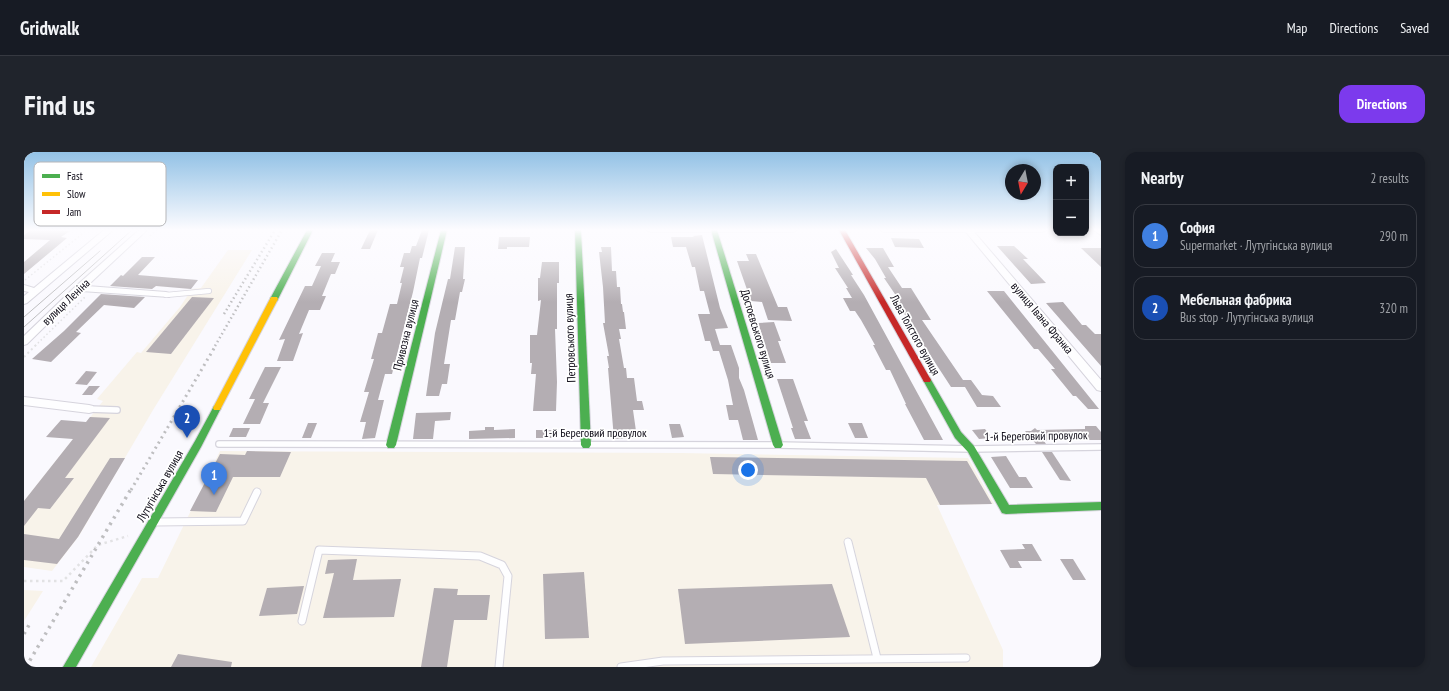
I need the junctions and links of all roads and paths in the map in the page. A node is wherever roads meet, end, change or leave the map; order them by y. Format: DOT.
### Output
graph roads {
  1 [pos="57,254"];
  2 [pos="80,254"];
  3 [pos="116,254"];
  4 [pos="297,254"];
  5 [pos="438,254"];
  6 [pos="579,254"];
  7 [pos="721,254"];
  8 [pos="856,254"];
  9 [pos="988,254"];
  10 [pos="24,280"];
  11 [pos="24,288"];
  12 [pos="79,288"];
  13 [pos="36,291"];
  14 [pos="209,291"];
  15 [pos="166,295"];
  16 [pos="24,301"];
  17 [pos="24,342"];
  18 [pos="1101,387"];
  19 [pos="24,401"];
  20 [pos="89,408"];
  21 [pos="117,410"];
  22 [pos="219,444"];
  23 [pos="391,445"];
  24 [pos="586,445"];
  25 [pos="778,445"];
  26 [pos="1101,447"];
  27 [pos="971,449"];
  28 [pos="257,492"];
  29 [pos="1101,506"];
  30 [pos="153,522"];
  31 [pos="146,534"];
  32 [pos="848,542"];
  33 [pos="24,580"];
  34 [pos="302,620"];
  35 [pos="876,658"];
  36 [pos="966,658"];
  37 [pos="69,667"];
  38 [pos="499,667"];
  39 [pos="621,667"];
  1 -- 10 [label="path"];
  2 -- 13 [label="street"];
  3 -- 12 [label="street, вулиця Леніна"];
  4 -- 30 [label="street, Лутугінська вулиця"];
  5 -- 23 [label="street, Привозна вулиця"];
  6 -- 24 [label="street, Петровського вулиця"];
  7 -- 25 [label="street, Достоєвського вулиця"];
  8 -- 27 [label="street, Льва Толстого вулиця"];
  9 -- 18 [label="street, вулиця Івана Франка"];
  11 -- 13 [label="street"];
  12 -- 15 [label="street"];
  12 -- 17 [label="street, вулиця Леніна"];
  13 -- 16 [label="street"];
  14 -- 15 [label="lane"];
  19 -- 20 [label="street"];
  20 -- 21 [label="lane"];
  22 -- 23 [label="lane, 1-й Береговий провулок"];
  23 -- 24 [label="lane, 1-й Береговий провулок"];
  24 -- 25 [label="lane, 1-й Береговий провулок"];
  25 -- 27 [label="lane, 1-й Береговий провулок"];
  26 -- 27 [label="lane, 1-й Береговий провулок"];
  27 -- 29 [label="street, 1-й Береговий провулок"];
  28 -- 30 [label="lane"];
  30 -- 31 [label="street, Лутугінська вулиця"];
  31 -- 33 [label="path"];
  31 -- 37 [label="street, Лутугінська вулиця"];
  32 -- 35 [label="lane"];
  34 -- 38 [label="lane"];
  35 -- 36 [label="lane"];
  35 -- 39 [label="lane"];
}
